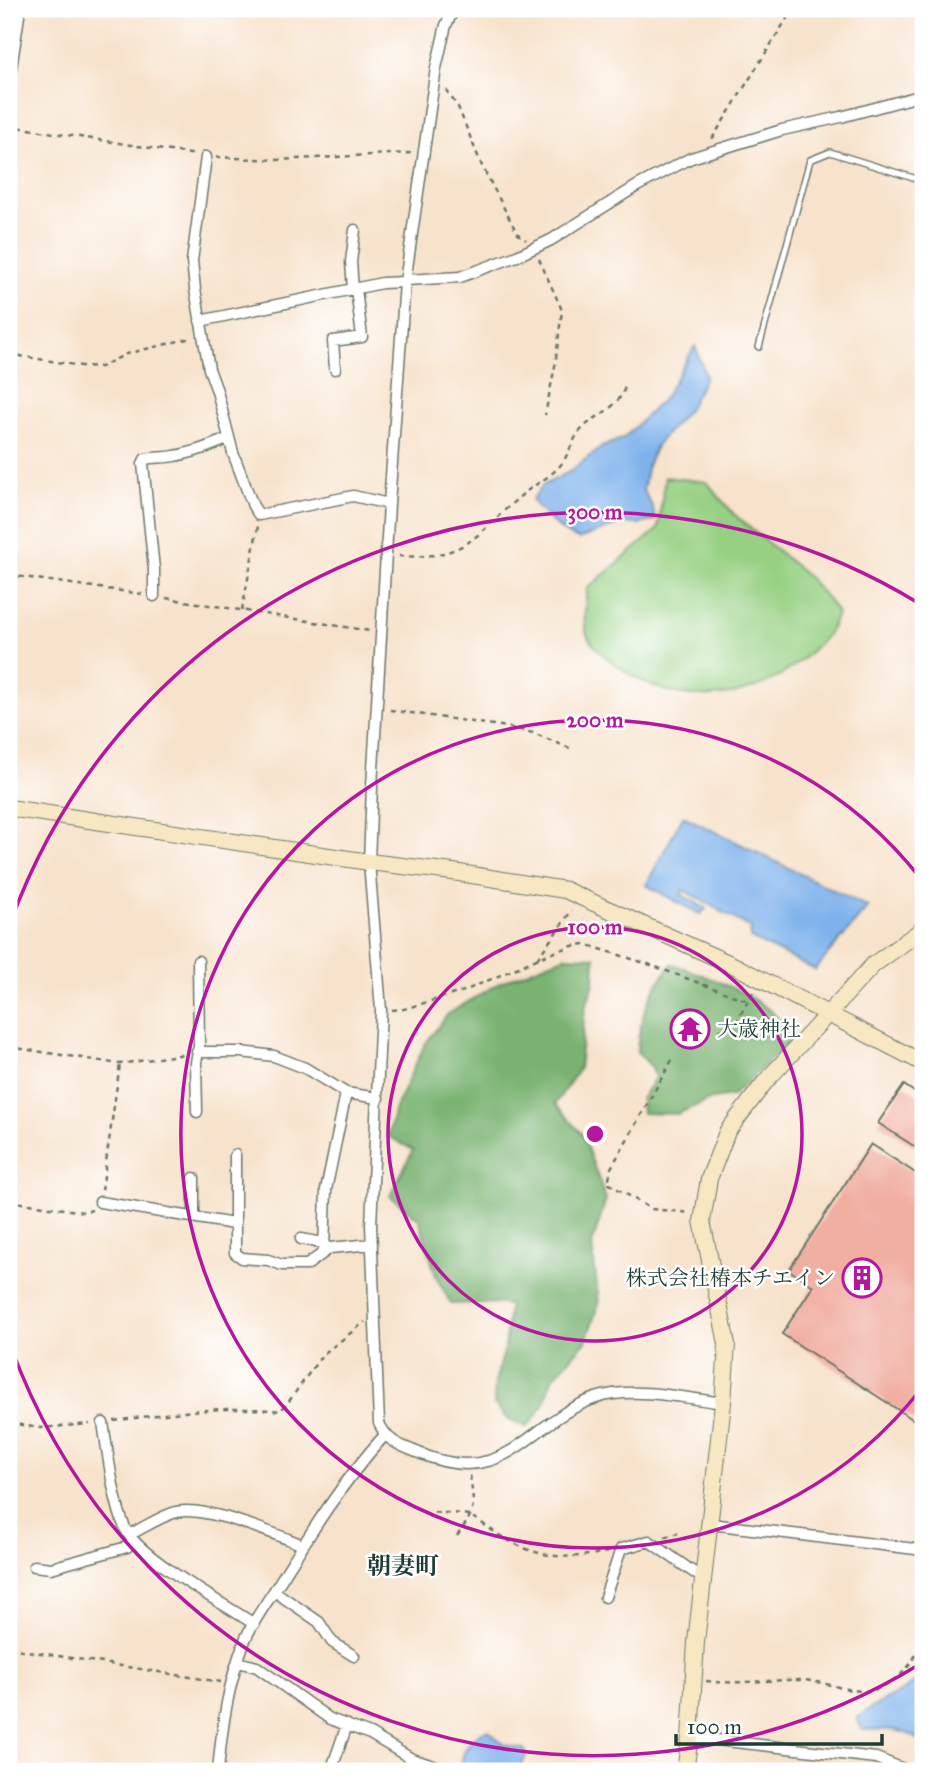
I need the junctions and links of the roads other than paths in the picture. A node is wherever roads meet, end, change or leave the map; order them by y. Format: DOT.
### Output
graph roads {
  1 [pos="20,9"];
  2 [pos="454,9"];
  3 [pos="9,82"];
  4 [pos="923,94"];
  5 [pos="206,157"];
  6 [pos="923,181"];
  7 [pos="355,230"];
  8 [pos="406,281"];
  9 [pos="355,289"];
  10 [pos="200,321"];
  11 [pos="759,347"];
  12 [pos="335,369"];
  13 [pos="229,438"];
  14 [pos="389,504"];
  15 [pos="154,596"];
  16 [pos="9,808"];
  17 [pos="369,862"];
  18 [pos="923,929"];
  19 [pos="198,961"];
  20 [pos="830,1014"];
  21 [pos="197,1052"];
  22 [pos="923,1063"];
  23 [pos="346,1093"];
  24 [pos="378,1098"];
  25 [pos="197,1112"];
  26 [pos="235,1155"];
  27 [pos="194,1178"];
  28 [pos="100,1202"];
  29 [pos="194,1217"];
  30 [pos="234,1224"];
  31 [pos="301,1239"];
  32 [pos="372,1244"];
  33 [pos="323,1247"];
  34 [pos="723,1403"];
  35 [pos="103,1423"];
  36 [pos="384,1436"];
  37 [pos="711,1524"];
  38 [pos="131,1538"];
  39 [pos="303,1545"];
  40 [pos="923,1550"];
  41 [pos="34,1566"];
  42 [pos="705,1576"];
  43 [pos="274,1591"];
  44 [pos="605,1597"];
  45 [pos="254,1624"];
  46 [pos="354,1656"];
  47 [pos="238,1662"];
  48 [pos="346,1725"];
  49 [pos="690,1737"];
  50 [pos="218,1771"];
  51 [pos="331,1771"];
  52 [pos="449,1771"];
  53 [pos="685,1771"];
  54 [pos="908,1771"];
  1 -- 3 [label="street"];
  2 -- 8 [label="street"];
  4 -- 8 [label="street"];
  5 -- 10 [label="street"];
  6 -- 11 [label="lane"];
  7 -- 9 [label="street"];
  8 -- 9 [label="street"];
  8 -- 14 [label="street"];
  9 -- 10 [label="street"];
  9 -- 12 [label="street"];
  10 -- 13 [label="street"];
  13 -- 14 [label="street"];
  13 -- 15 [label="street"];
  14 -- 17 [label="street"];
  16 -- 17 [label="street"];
  17 -- 20 [label="street"];
  17 -- 24 [label="street"];
  18 -- 20 [label="street"];
  19 -- 21 [label="street"];
  20 -- 22 [label="street"];
  20 -- 34 [label="street"];
  21 -- 23 [label="street"];
  21 -- 25 [label="street"];
  23 -- 24 [label="street"];
  23 -- 33 [label="street"];
  24 -- 32 [label="street"];
  26 -- 30 [label="street"];
  27 -- 29 [label="street"];
  28 -- 29 [label="street"];
  29 -- 30 [label="street"];
  30 -- 33 [label="street"];
  31 -- 33 [label="street"];
  32 -- 33 [label="street"];
  32 -- 36 [label="street"];
  34 -- 36 [label="street"];
  34 -- 37 [label="street"];
  35 -- 38 [label="street"];
  36 -- 39 [label="street"];
  37 -- 40 [label="street"];
  37 -- 42 [label="street"];
  38 -- 39 [label="street"];
  38 -- 41 [label="street"];
  38 -- 45 [label="street"];
  39 -- 43 [label="street"];
  42 -- 44 [label="street"];
  42 -- 49 [label="street"];
  43 -- 45 [label="street"];
  43 -- 46 [label="street"];
  45 -- 47 [label="street"];
  47 -- 48 [label="street"];
  47 -- 50 [label="street"];
  48 -- 51 [label="street"];
  48 -- 52 [label="street"];
  49 -- 53 [label="street"];
  49 -- 54 [label="street"];
}
